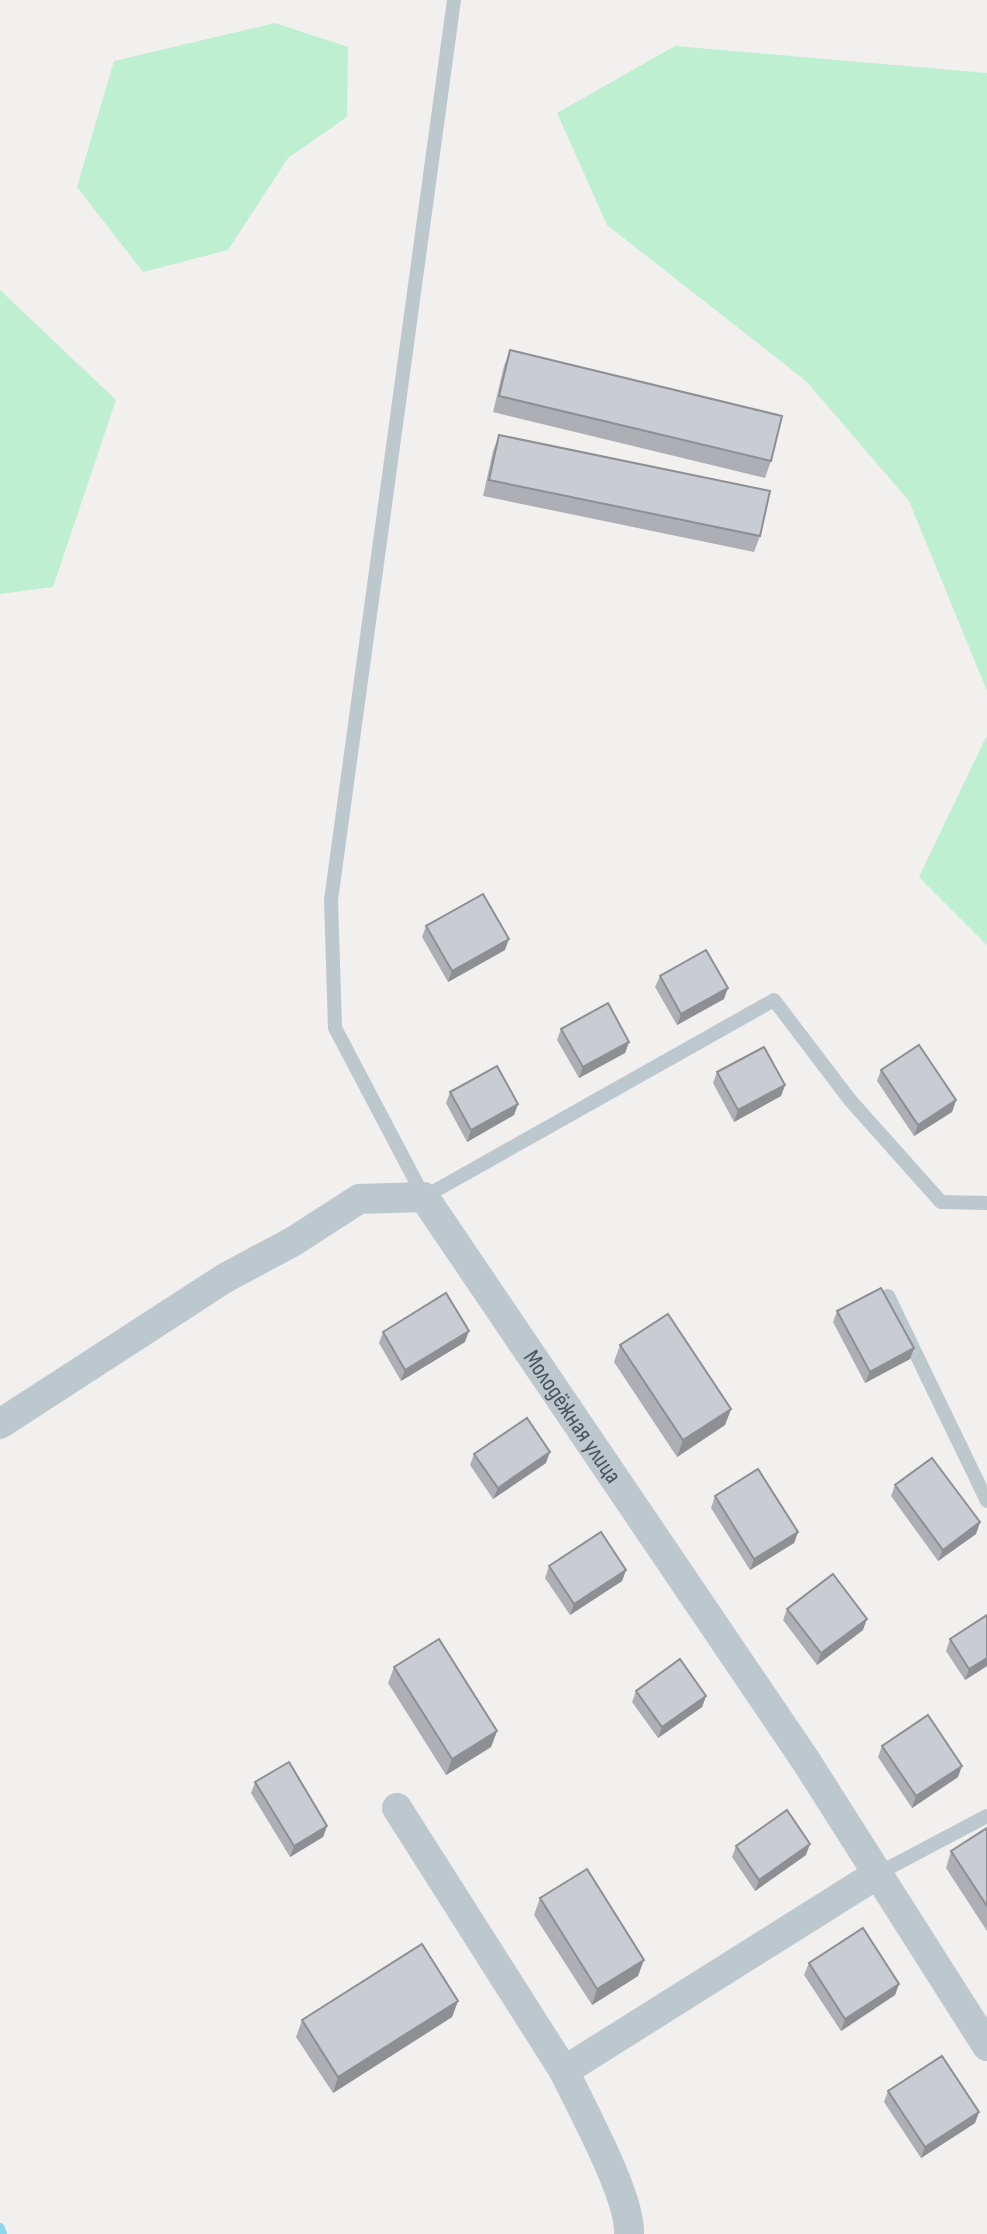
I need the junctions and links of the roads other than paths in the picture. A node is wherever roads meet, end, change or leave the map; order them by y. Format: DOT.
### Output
graph roads {
  1 [pos="454,0"];
  2 [pos="424,1197"];
  3 [pos="987,1203"];
  4 [pos="888,1296"];
  5 [pos="0,1424"];
  6 [pos="987,1501"];
  7 [pos="397,1808"];
  8 [pos="987,1816"];
  9 [pos="879,1873"];
  10 [pos="987,2046"];
  11 [pos="564,2071"];
  12 [pos="629,2234"];
  1 -- 2 [label="lane"];
  2 -- 3 [label="lane"];
  2 -- 5 [label="street"];
  2 -- 9 [label="street, Молодёжная улица"];
  4 -- 6 [label="lane"];
  7 -- 11 [label="street"];
  8 -- 9 [label="lane"];
  9 -- 10 [label="street, Молодёжная улица"];
  9 -- 11 [label="street"];
  11 -- 12 [label="street"];
}
